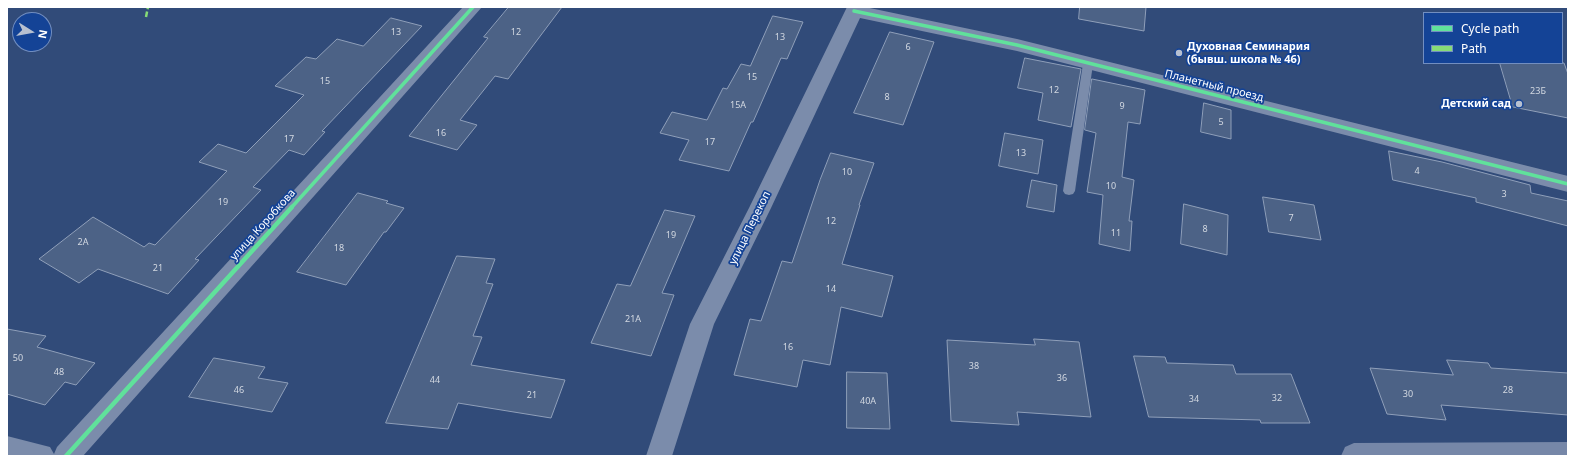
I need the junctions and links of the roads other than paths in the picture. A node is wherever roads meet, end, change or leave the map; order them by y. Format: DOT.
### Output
graph roads {
  1 [pos="473,7"];
  2 [pos="855,9"];
  3 [pos="1088,64"];
  4 [pos="1568,184"];
  5 [pos="1069,192"];
  6 [pos="7,448"];
  7 [pos="1568,455"];
  8 [pos="41,456"];
  9 [pos="66,456"];
  10 [pos="659,456"];
  11 [pos="1354,456"];
  1 -- 9 [label="street, улица Коробкова"];
  2 -- 3 [label="street, Планетный проезд"];
  2 -- 10 [label="street, улица Перекоп"];
  3 -- 4 [label="street, Планетный проезд"];
  3 -- 5 [label="lane"];
  6 -- 8 [label="street"];
  7 -- 11 [label="main road"];
}
